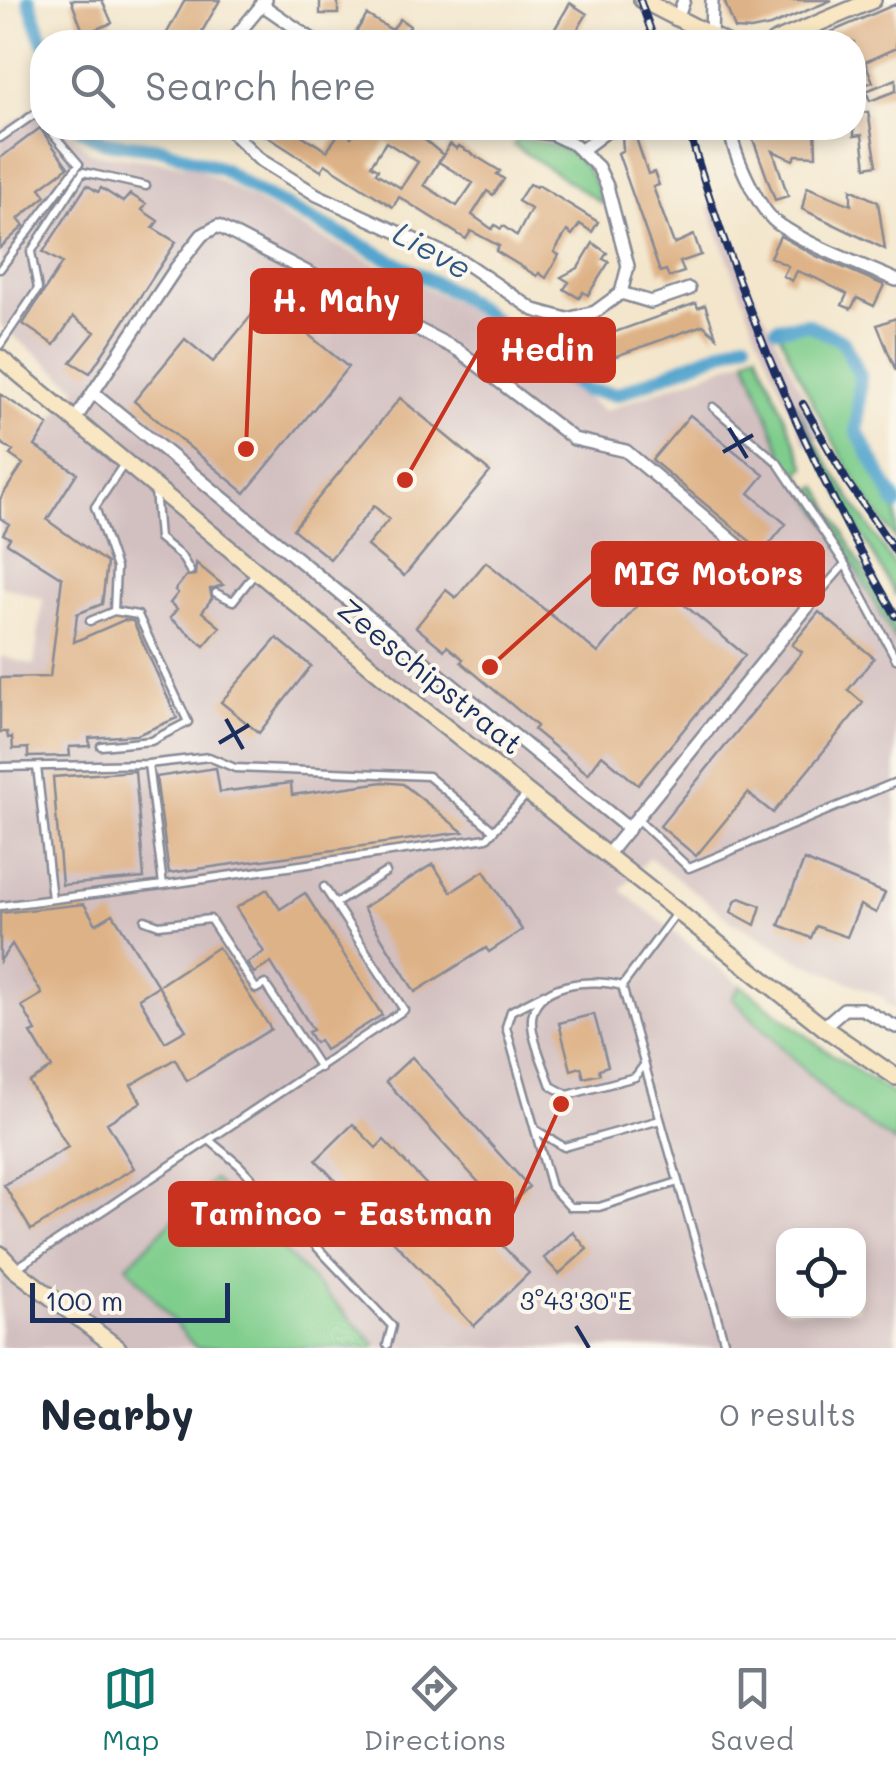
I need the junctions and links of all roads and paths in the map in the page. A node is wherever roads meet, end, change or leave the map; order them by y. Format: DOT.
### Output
graph roads {
  1 [pos="642,0"];
  2 [pos="684,0"];
  3 [pos="712,0"];
  4 [pos="873,0"];
  5 [pos="264,2"];
  6 [pos="677,18"];
  7 [pos="241,30"];
  8 [pos="300,30"];
  9 [pos="699,30"];
  10 [pos="716,30"];
  11 [pos="802,30"];
  12 [pos="30,117"];
  13 [pos="0,138"];
  14 [pos="58,140"];
  15 [pos="240,140"];
  16 [pos="563,140"];
  17 [pos="595,140"];
  18 [pos="732,140"];
  19 [pos="582,150"];
  20 [pos="146,186"];
  21 [pos="0,269"];
  22 [pos="896,280"];
  23 [pos="689,289"];
  24 [pos="621,293"];
  25 [pos="0,345"];
  26 [pos="2,360"];
  27 [pos="94,394"];
  28 [pos="713,406"];
  29 [pos="74,421"];
  30 [pos="125,463"];
  31 [pos="155,488"];
  32 [pos="844,564"];
  33 [pos="190,571"];
  34 [pos="256,572"];
  35 [pos="216,594"];
  36 [pos="809,605"];
  37 [pos="114,611"];
  38 [pos="90,621"];
  39 [pos="896,660"];
  40 [pos="101,746"];
  41 [pos="148,764"];
  42 [pos="36,766"];
  43 [pos="0,767"];
  44 [pos="896,782"];
  45 [pos="529,792"];
  46 [pos="633,824"];
  47 [pos="494,831"];
  48 [pos="607,855"];
  49 [pos="386,872"];
  50 [pos="163,885"];
  51 [pos="324,887"];
  52 [pos="52,900"];
  53 [pos="335,904"];
  54 [pos="0,906"];
  55 [pos="677,912"];
  56 [pos="145,920"];
  57 [pos="622,986"];
  58 [pos="544,994"];
  59 [pos="823,1027"];
  60 [pos="896,1027"];
  61 [pos="644,1065"];
  62 [pos="320,1068"];
  63 [pos="896,1077"];
  64 [pos="660,1120"];
  65 [pos="535,1130"];
  66 [pos="209,1140"];
  67 [pos="678,1182"];
  68 [pos="0,1254"];
  69 [pos="14,1269"];
  70 [pos="386,1347"];
  71 [pos="118,1348"];
  72 [pos="726,1348"];
  1 -- 6 [label="main road"];
  2 -- 6 [label="street"];
  3 -- 10 [label="street"];
  4 -- 11 [label="main road"];
  5 -- 7 [label="street"];
  5 -- 8 [label="street"];
  6 -- 9 [label="main road"];
  12 -- 13 [label="lane"];
  14 -- 21 [label="lane"];
  15 -- 24 [label="street"];
  16 -- 19 [label="street"];
  17 -- 19 [label="street"];
  18 -- 22 [label="street"];
  19 -- 24 [label="street"];
  20 -- 25 [label="lane"];
  23 -- 24 [label="street"];
  26 -- 29 [label="main road, Zeeschipstraat"];
  27 -- 29 [label="street"];
  27 -- 36 [label="street"];
  27 -- 46 [label="street"];
  28 -- 32 [label="lane"];
  29 -- 30 [label="main road, Zeeschipstraat"];
  30 -- 31 [label="main road, Zeeschipstraat"];
  30 -- 37 [label="lane"];
  31 -- 33 [label="lane"];
  31 -- 34 [label="main road, Zeeschipstraat"];
  32 -- 36 [label="lane"];
  32 -- 39 [label="lane"];
  34 -- 35 [label="lane"];
  34 -- 45 [label="main road, Zeeschipstraat"];
  36 -- 46 [label="street"];
  37 -- 38 [label="lane"];
  37 -- 40 [label="lane"];
  41 -- 42 [label="lane"];
  41 -- 47 [label="lane"];
  41 -- 50 [label="lane"];
  42 -- 43 [label="lane"];
  42 -- 52 [label="lane"];
  44 -- 46 [label="lane"];
  45 -- 47 [label="lane"];
  45 -- 48 [label="main road, Zeeschipstraat"];
  46 -- 48 [label="street"];
  47 -- 50 [label="lane"];
  48 -- 55 [label="main road, Zeeschipstraat"];
  49 -- 53 [label="lane"];
  50 -- 52 [label="lane"];
  51 -- 53 [label="lane"];
  52 -- 54 [label="lane"];
  53 -- 62 [label="lane"];
  55 -- 57 [label="lane"];
  55 -- 59 [label="main road, Zeeschipstraat"];
  56 -- 62 [label="lane"];
  57 -- 58 [label="lane"];
  57 -- 61 [label="lane"];
  58 -- 61 [label="lane"];
  58 -- 65 [label="lane"];
  59 -- 60 [label="street"];
  59 -- 63 [label="main road, Zeeschipstraat"];
  61 -- 64 [label="lane"];
  62 -- 66 [label="lane"];
  64 -- 65 [label="lane"];
  64 -- 67 [label="lane"];
  65 -- 67 [label="lane"];
  66 -- 69 [label="lane"];
  66 -- 70 [label="lane"];
  67 -- 72 [label="lane"];
  68 -- 69 [label="main road"];
  69 -- 71 [label="main road"];
}
